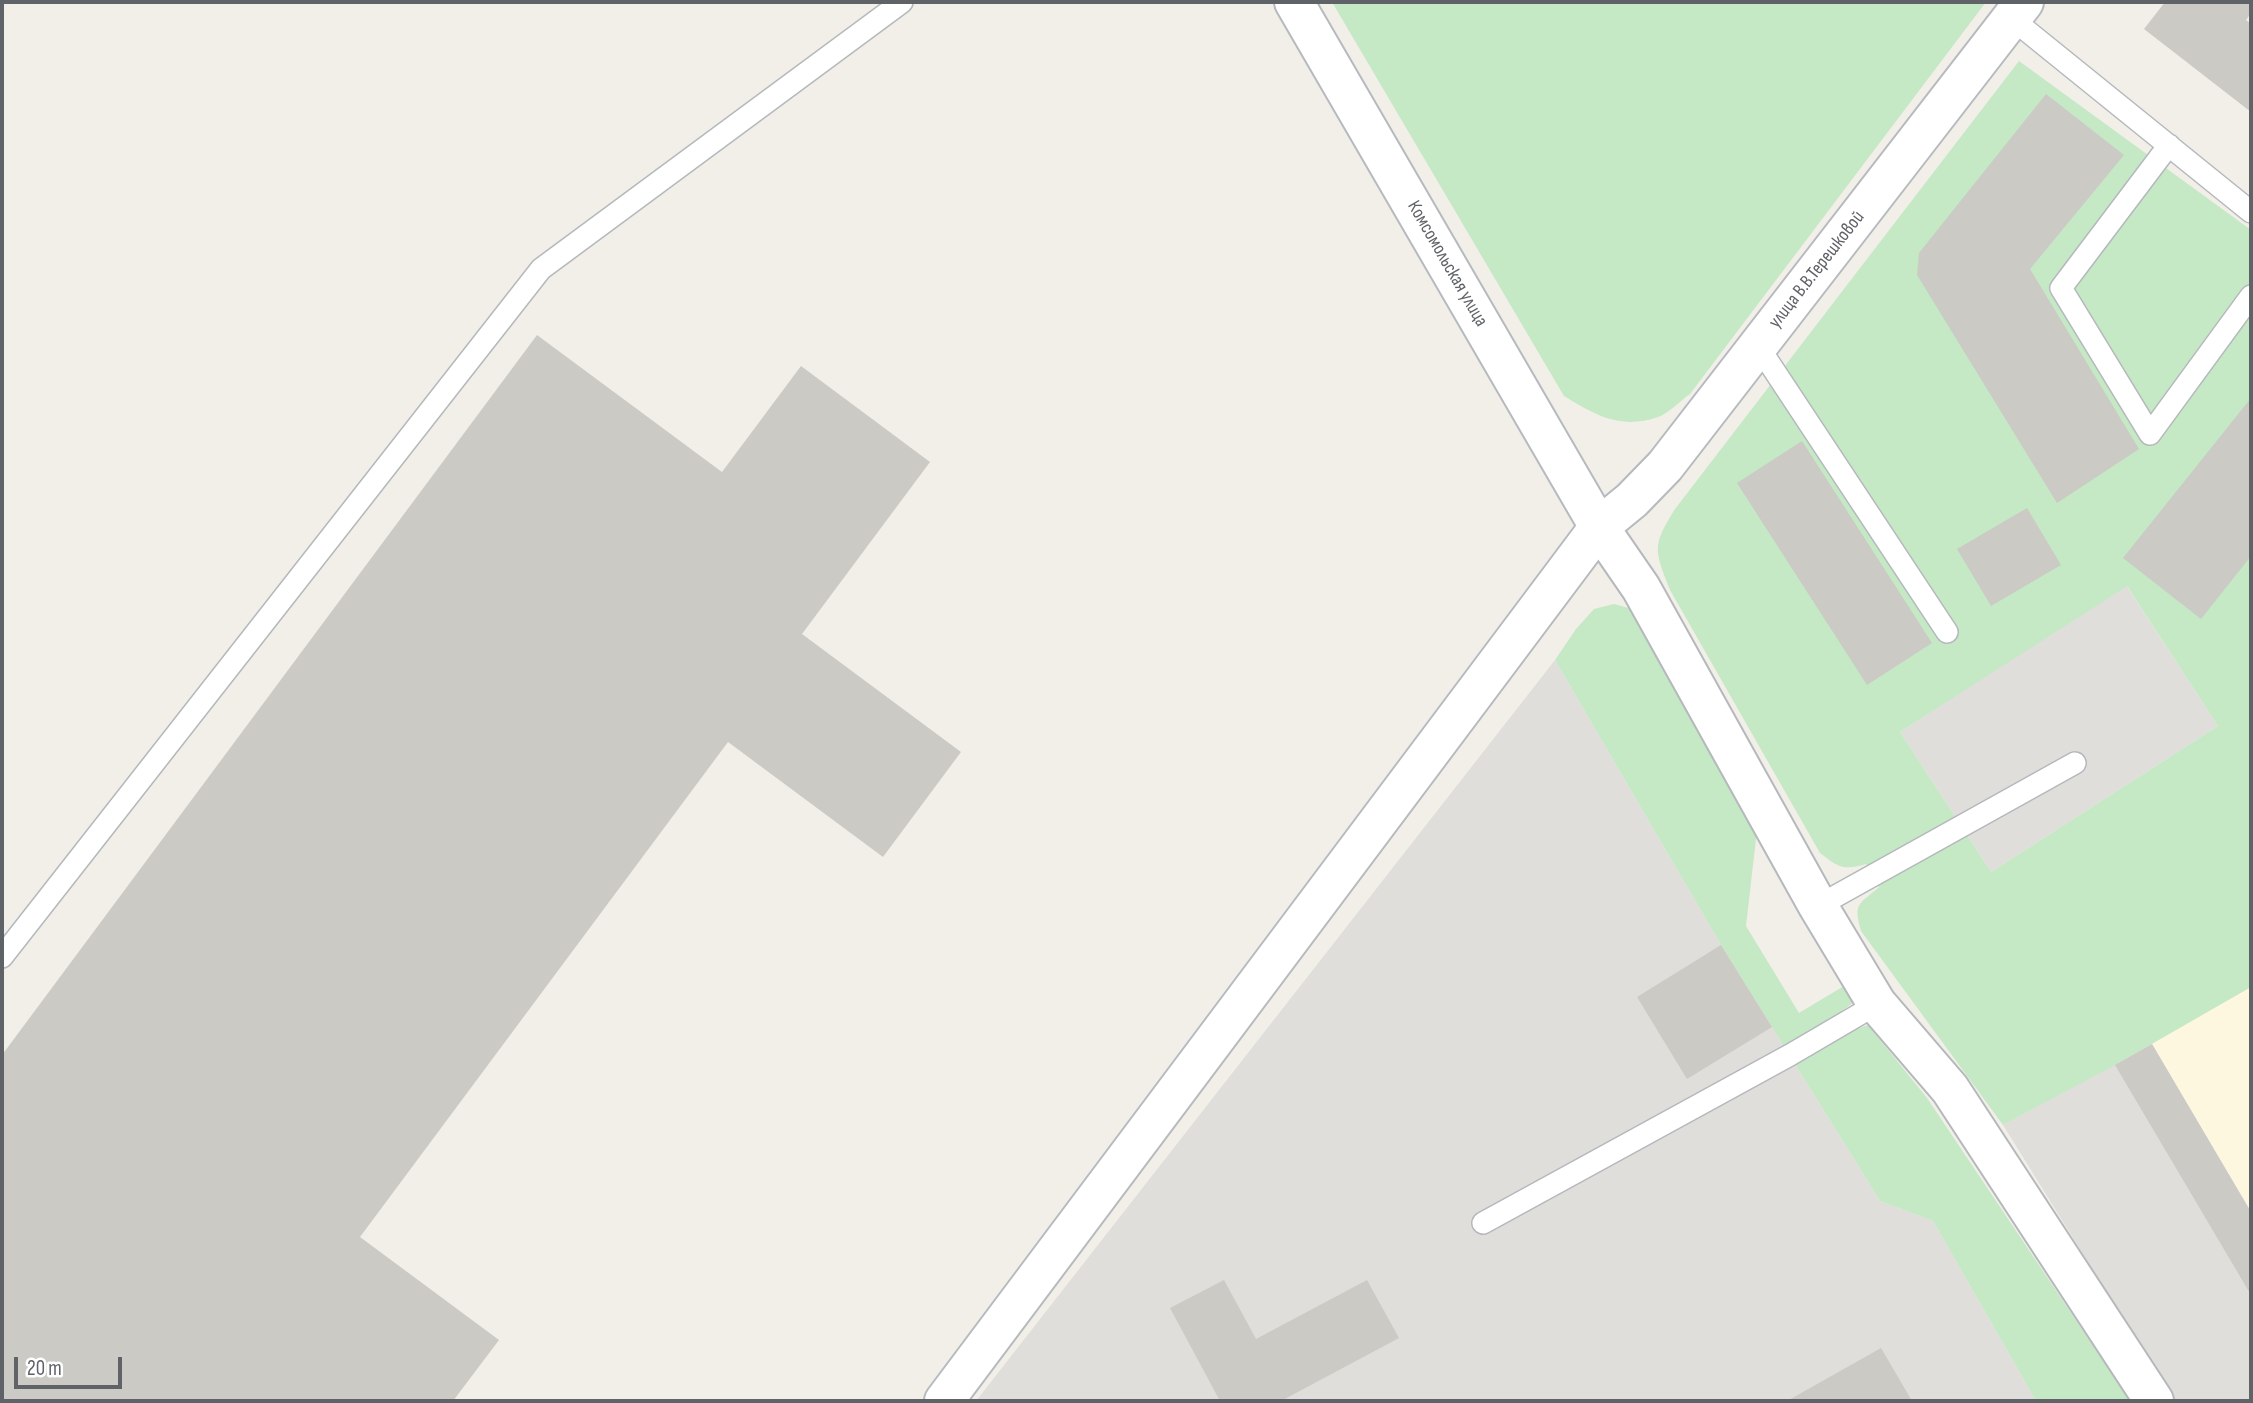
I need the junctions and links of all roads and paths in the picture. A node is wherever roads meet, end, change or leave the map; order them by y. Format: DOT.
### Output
graph roads {
  1 [pos="902,2"];
  2 [pos="1294,2"];
  3 [pos="2018,10"];
  4 [pos="2169,145"];
  5 [pos="2251,212"];
  6 [pos="2251,296"];
  7 [pos="1758,346"];
  8 [pos="1600,527"];
  9 [pos="1947,632"];
  10 [pos="2075,762"];
  11 [pos="1818,906"];
  12 [pos="2,957"];
  13 [pos="1877,1004"];
  14 [pos="1483,1223"];
  15 [pos="944,1401"];
  16 [pos="2154,1401"];
  1 -- 12 [label="lane"];
  2 -- 8 [label="main road, Комсомольская улица"];
  3 -- 4 [label="lane"];
  3 -- 7 [label="main road, улица В.В.Терешковой"];
  4 -- 5 [label="lane"];
  4 -- 6 [label="lane"];
  7 -- 8 [label="main road, улица В.В.Терешковой"];
  7 -- 9 [label="lane"];
  8 -- 11 [label="main road, Комсомольская улица"];
  8 -- 15 [label="main road, улица В.В.Терешковой"];
  10 -- 11 [label="lane"];
  11 -- 13 [label="main road, Комсомольская улица"];
  13 -- 14 [label="lane"];
  13 -- 16 [label="main road, Комсомольская улица"];
}
